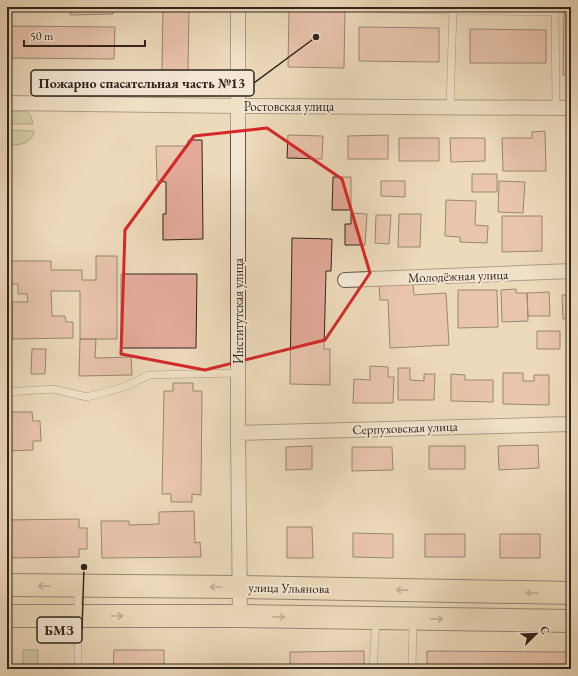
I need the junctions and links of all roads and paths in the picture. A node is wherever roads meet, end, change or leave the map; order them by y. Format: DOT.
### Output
graph roads {
  1 [pos="238,7"];
  2 [pos="555,9"];
  3 [pos="379,10"];
  4 [pos="452,10"];
  5 [pos="7,103"];
  6 [pos="238,106"];
  7 [pos="450,107"];
  8 [pos="556,108"];
  9 [pos="571,108"];
  10 [pos="571,271"];
  11 [pos="345,280"];
  12 [pos="238,373"];
  13 [pos="7,392"];
  14 [pos="571,424"];
  15 [pos="238,433"];
  16 [pos="7,585"];
  17 [pos="78,586"];
  18 [pos="240,587"];
  19 [pos="571,593"];
  20 [pos="7,616"];
  21 [pos="240,616"];
  22 [pos="78,617"];
  23 [pos="376,618"];
  24 [pos="413,618"];
  25 [pos="571,622"];
  26 [pos="78,669"];
  27 [pos="373,669"];
  28 [pos="412,669"];
  1 -- 6 [label="street, Институтская улица"];
  2 -- 4 [label="lane"];
  2 -- 8 [label="lane"];
  3 -- 4 [label="lane"];
  4 -- 7 [label="lane"];
  5 -- 6 [label="street, Ростовская улица"];
  6 -- 7 [label="street, Ростовская улица"];
  6 -- 12 [label="street, Институтская улица"];
  7 -- 8 [label="street, Ростовская улица"];
  8 -- 9 [label="street, Ростовская улица"];
  10 -- 11 [label="street, Молодёжная улица"];
  12 -- 13 [label="lane"];
  12 -- 15 [label="street, Институтская улица"];
  14 -- 15 [label="street, Серпуховская улица"];
  15 -- 18 [label="street, Институтская улица"];
  17 -- 16 [label="main road, улица Ульянова, one-way"];
  18 -- 17 [label="main road, улица Ульянова, one-way"];
  17 -- 22 [label="lane"];
  19 -- 18 [label="main road, улица Ульянова, one-way"];
  18 -- 21 [label="street, Институтская улица"];
  20 -- 22 [label="main road"];
  22 -- 21 [label="main road, one-way"];
  21 -- 23 [label="main road, one-way"];
  22 -- 26 [label="lane"];
  23 -- 24 [label="main road"];
  23 -- 27 [label="lane"];
  24 -- 25 [label="main road, one-way"];
  24 -- 28 [label="lane"];
}
